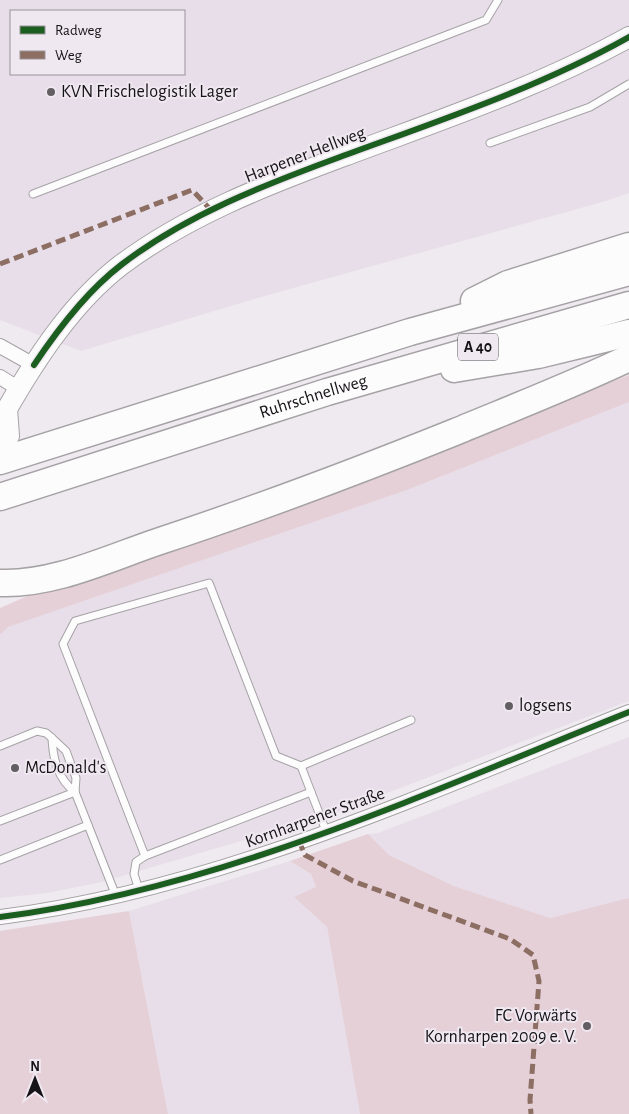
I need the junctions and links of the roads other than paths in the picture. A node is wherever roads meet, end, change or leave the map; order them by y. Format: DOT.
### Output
graph roads {
  1 [pos="498,0"];
  2 [pos="629,37"];
  3 [pos="629,84"];
  4 [pos="490,143"];
  5 [pos="33,194"];
  6 [pos="629,246"];
  7 [pos="629,272"];
  8 [pos="629,305"];
  9 [pos="410,332"];
  10 [pos="629,333"];
  11 [pos="0,346"];
  12 [pos="629,358"];
  13 [pos="34,364"];
  14 [pos="0,376"];
  15 [pos="19,389"];
  16 [pos="327,392"];
  17 [pos="4,412"];
  18 [pos="0,459"];
  19 [pos="0,497"];
  20 [pos="12,583"];
  21 [pos="0,597"];
  22 [pos="629,712"];
  23 [pos="411,720"];
  24 [pos="52,738"];
  25 [pos="0,746"];
  26 [pos="301,766"];
  27 [pos="75,792"];
  28 [pos="311,792"];
  29 [pos="0,821"];
  30 [pos="88,825"];
  31 [pos="326,831"];
  32 [pos="145,856"];
  33 [pos="0,860"];
  34 [pos="139,890"];
  35 [pos="116,896"];
  36 [pos="0,917"];
  1 -- 5 [label="lane"];
  2 -- 13 [label="main road, Harpener Hellweg"];
  3 -- 4 [label="lane"];
  6 -- 9 [label="highway"];
  7 -- 9 [label="highway, Ruhrschnellweg / A 40"];
  8 -- 16 [label="highway, Ruhrschnellweg / A 40"];
  9 -- 18 [label="highway, Ruhrschnellweg / A 40"];
  10 -- 16 [label="highway"];
  11 -- 13 [label="street"];
  12 -- 20 [label="highway"];
  13 -- 15 [label="main road, Harpener Hellweg"];
  14 -- 15 [label="street"];
  15 -- 17 [label="main road, Harpener Hellweg"];
  16 -- 19 [label="highway, Ruhrschnellweg / A 40"];
  17 -- 18 [label="main road, Harpener Hellweg"];
  20 -- 21 [label="highway"];
  22 -- 31 [label="street, Kornharpener Straße"];
  23 -- 26 [label="lane"];
  24 -- 25 [label="lane"];
  24 -- 27 [label="lane"];
  24 -- 27 [label="lane"];
  26 -- 28 [label="lane"];
  26 -- 32 [label="lane"];
  27 -- 29 [label="lane"];
  27 -- 30 [label="lane"];
  28 -- 31 [label="lane"];
  28 -- 32 [label="lane"];
  30 -- 33 [label="lane"];
  30 -- 35 [label="lane"];
  31 -- 34 [label="street, Kornharpener Straße"];
  32 -- 34 [label="lane"];
  34 -- 35 [label="street, Kornharpener Straße"];
  35 -- 36 [label="street, Kornharpener Straße"];
}
